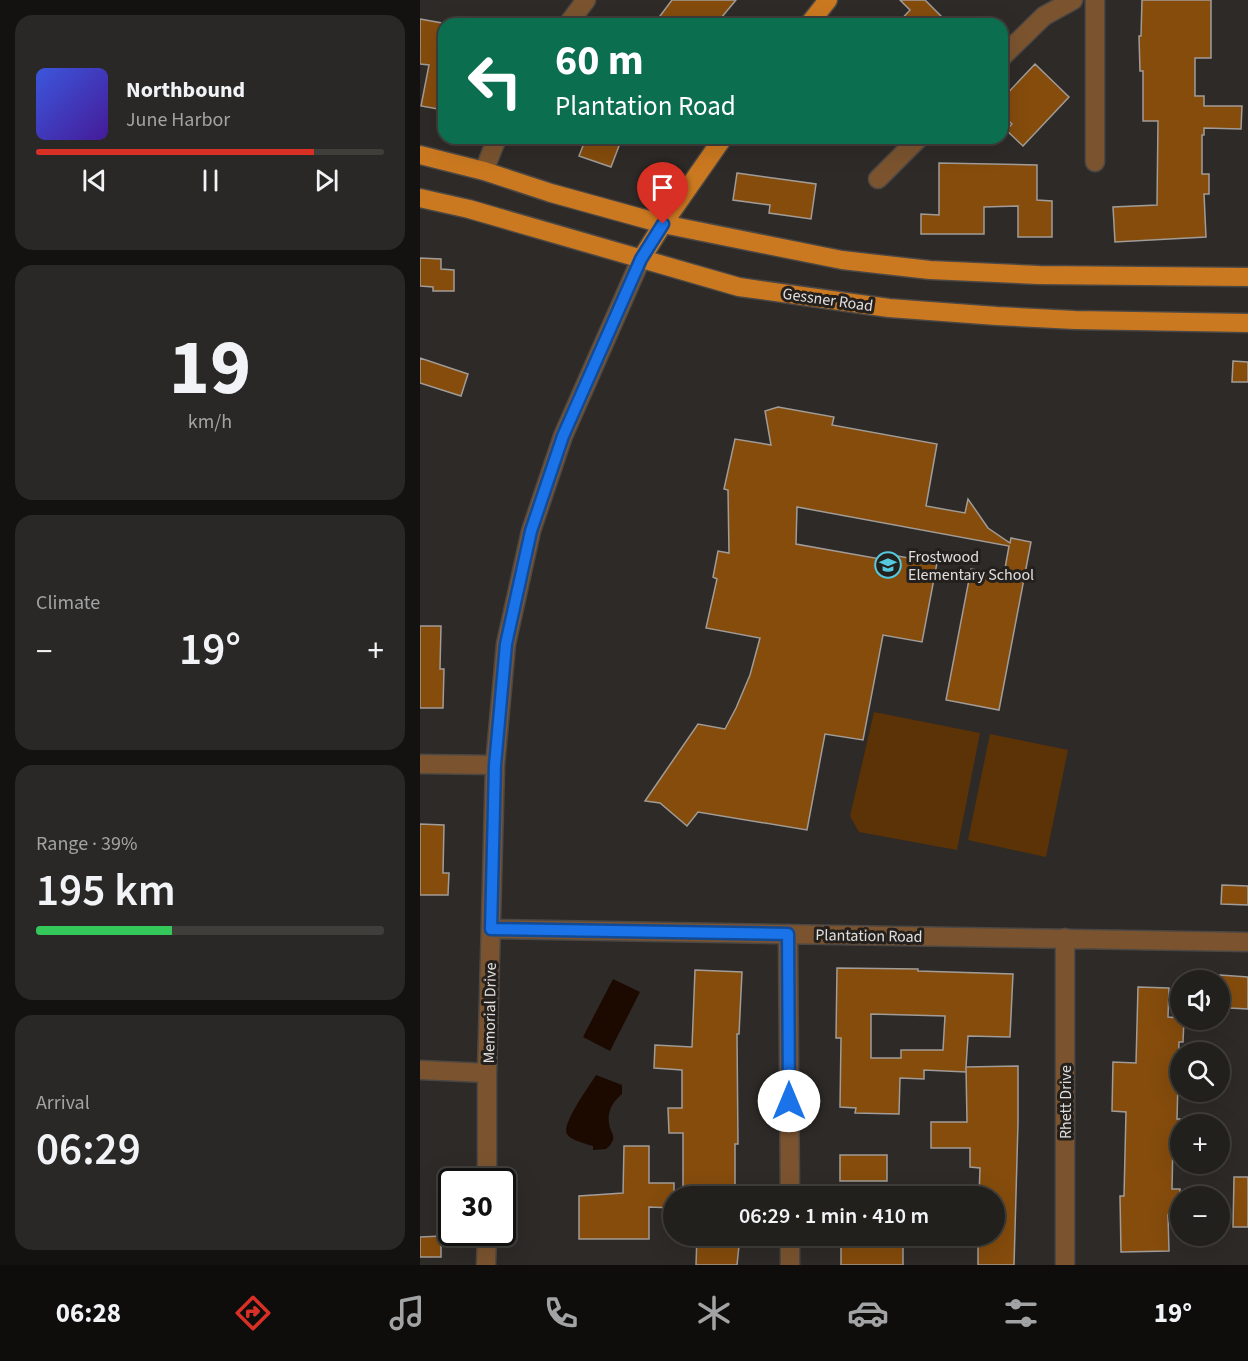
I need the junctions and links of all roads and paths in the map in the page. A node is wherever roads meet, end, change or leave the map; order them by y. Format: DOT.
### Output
graph roads {
  1 [pos="586,0"];
  2 [pos="828,0"];
  3 [pos="1073,0"];
  4 [pos="1095,0"];
  5 [pos="572,18"];
  6 [pos="814,18"];
  7 [pos="1008,51"];
  8 [pos="495,144"];
  9 [pos="719,144"];
  10 [pos="913,144"];
  11 [pos="420,155"];
  12 [pos="1095,162"];
  13 [pos="484,171"];
  14 [pos="878,179"];
  15 [pos="420,198"];
  16 [pos="663,224"];
  17 [pos="641,259"];
  18 [pos="1248,277"];
  19 [pos="1248,323"];
  20 [pos="420,764"];
  21 [pos="495,765"];
  22 [pos="491,929"];
  23 [pos="788,934"];
  24 [pos="1065,938"];
  25 [pos="1248,942"];
  26 [pos="420,1070"];
  27 [pos="487,1073"];
  28 [pos="487,1168"];
  29 [pos="790,1186"];
  30 [pos="487,1246"];
  31 [pos="790,1246"];
  32 [pos="486,1265"];
  33 [pos="790,1265"];
  34 [pos="1065,1265"];
  1 -- 5 [label="street"];
  2 -- 6 [label="main road"];
  3 -- 7 [label="street"];
  4 -- 12 [label="street"];
  8 -- 13 [label="street"];
  9 -- 16 [label="main road, Memorial Drive"];
  10 -- 14 [label="street"];
  11 -- 13 [label="main road"];
  13 -- 16 [label="main road"];
  15 -- 17 [label="main road, Gessner Road"];
  16 -- 17 [label="main road, Memorial Drive"];
  16 -- 18 [label="main road"];
  17 -- 19 [label="main road, Gessner Road"];
  17 -- 21 [label="street, Memorial Drive"];
  20 -- 21 [label="street"];
  21 -- 22 [label="street, Memorial Drive"];
  22 -- 23 [label="street, Plantation Road"];
  22 -- 27 [label="street, Memorial Drive"];
  23 -- 24 [label="street, Plantation Road"];
  23 -- 29 [label="street"];
  24 -- 25 [label="street, Plantation Road"];
  24 -- 34 [label="street, Rhett Drive"];
  26 -- 27 [label="street"];
  27 -- 28 [label="street, Memorial Drive"];
  30 -- 32 [label="street"];
  31 -- 33 [label="street"];
}
